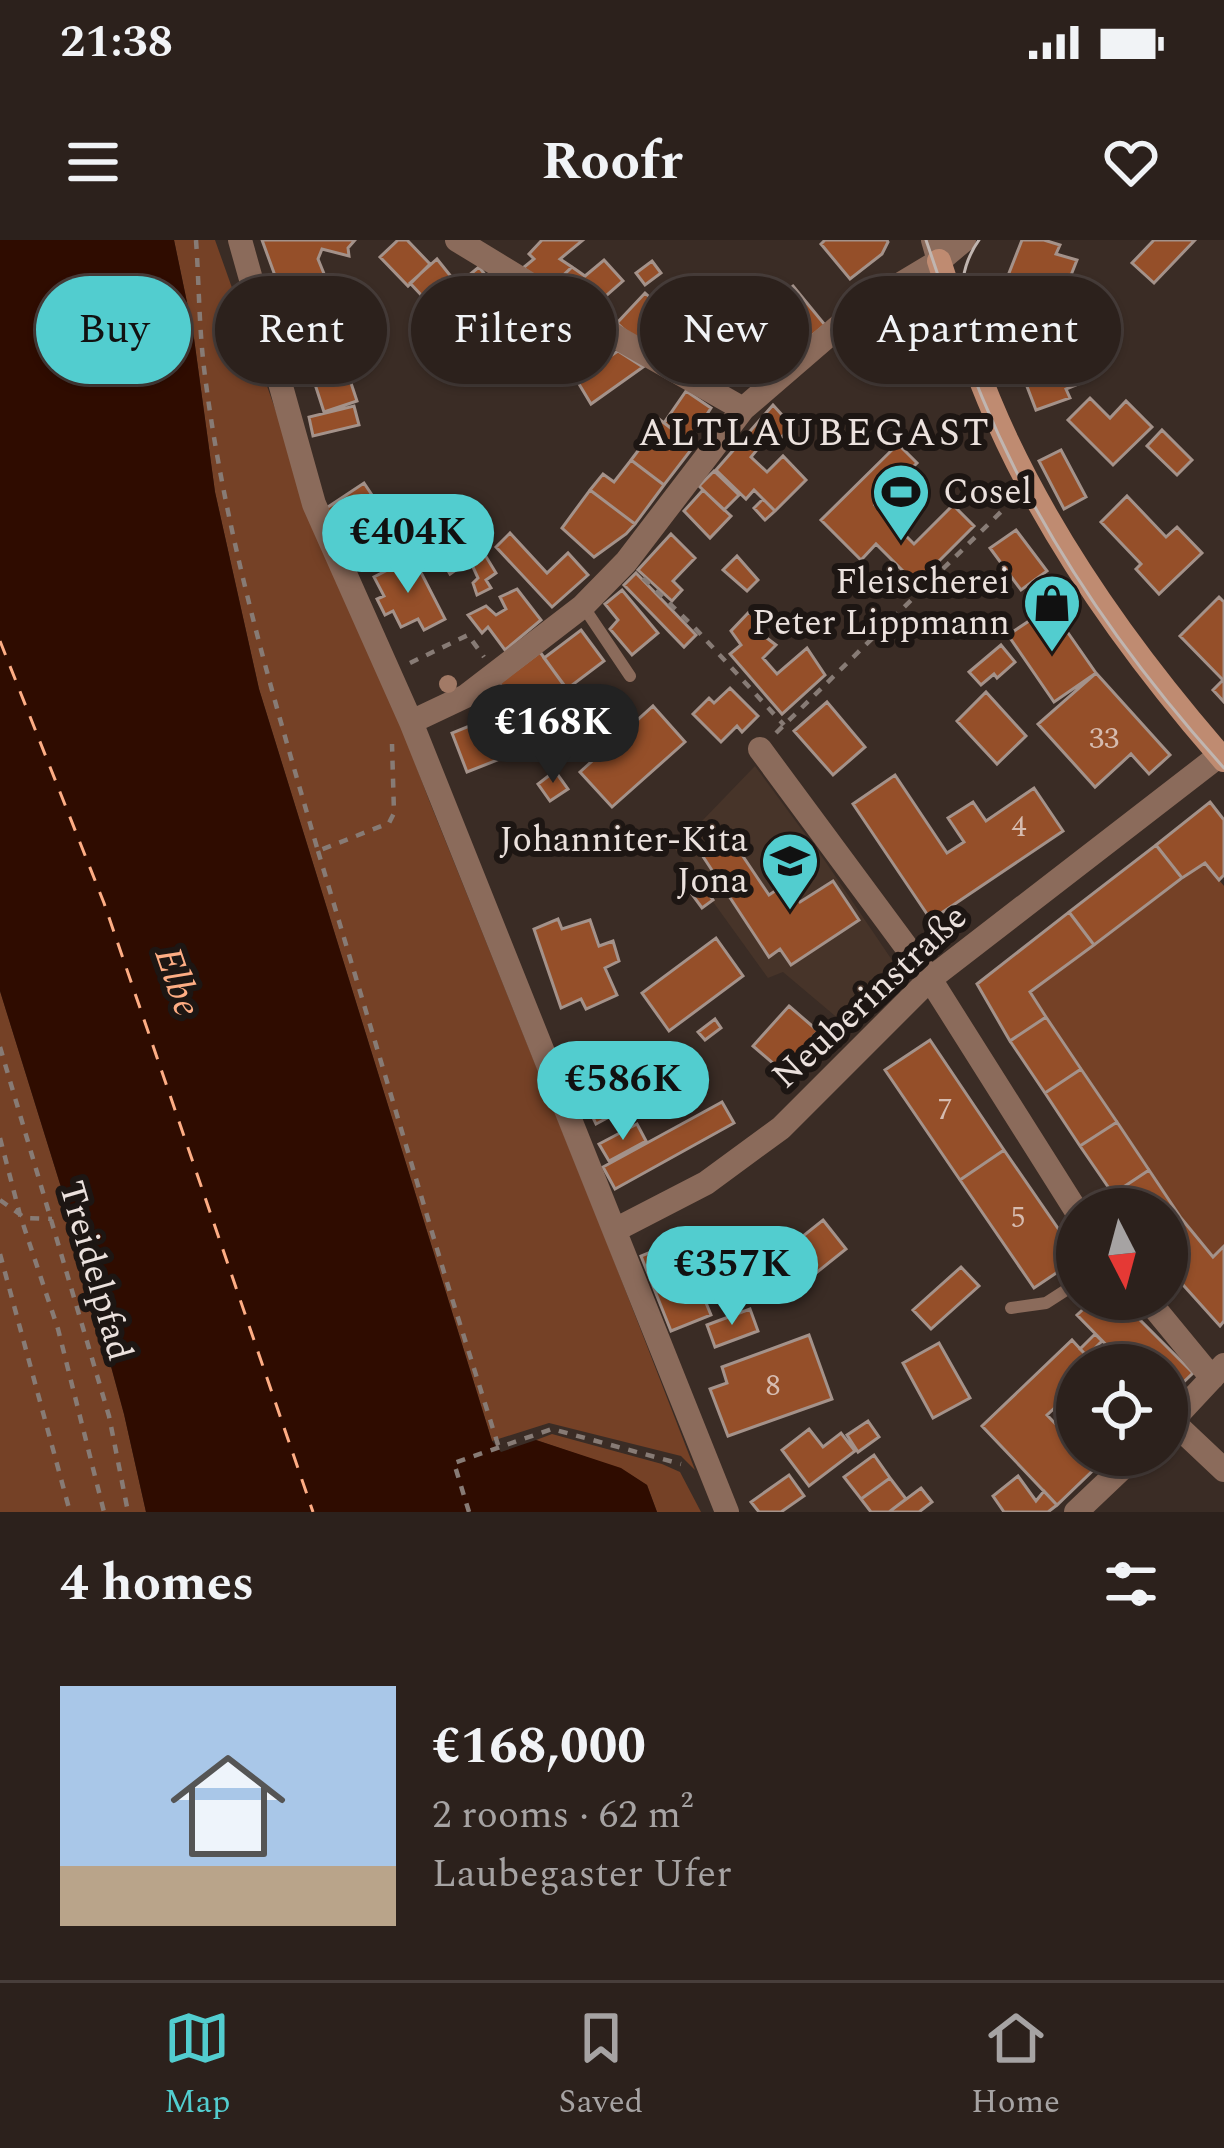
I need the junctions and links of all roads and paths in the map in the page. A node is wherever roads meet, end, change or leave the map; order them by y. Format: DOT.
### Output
graph roads {
  1 [pos="196,240"];
  2 [pos="240,240"];
  3 [pos="458,240"];
  4 [pos="964,240"];
  5 [pos="936,250"];
  6 [pos="983,384"];
  7 [pos="743,409"];
  8 [pos="1029,484"];
  9 [pos="626,562"];
  10 [pos="583,606"];
  11 [pos="496,673"];
  12 [pos="388,674"];
  13 [pos="630,676"];
  14 [pos="411,722"];
  15 [pos="784,725"];
  16 [pos="392,742"];
  17 [pos="760,749"];
  18 [pos="1222,758"];
  19 [pos="318,850"];
  20 [pos="930,980"];
  21 [pos="0,1047"];
  22 [pos="0,1138"];
  23 [pos="1062,1188"];
  24 [pos="0,1200"];
  25 [pos="20,1215"];
  26 [pos="52,1219"];
  27 [pos="615,1230"];
  28 [pos="0,1254"];
  29 [pos="1056,1296"];
  30 [pos="1011,1308"];
  31 [pos="1168,1320"];
  32 [pos="1218,1371"];
  33 [pos="1188,1404"];
  34 [pos="1188,1439"];
  35 [pos="499,1448"];
  36 [pos="682,1465"];
  37 [pos="1224,1470"];
  38 [pos="1114,1476"];
  39 [pos="70,1512"];
  40 [pos="104,1512"];
  41 [pos="128,1512"];
  42 [pos="469,1512"];
  43 [pos="728,1512"];
  44 [pos="1076,1512"];
  1 -- 19 [label="path"];
  2 -- 12 [label="street"];
  3 -- 7 [label="street"];
  4 -- 5 [label="street"];
  5 -- 7 [label="street"];
  6 -- 8 [label="main road"];
  7 -- 9 [label="street"];
  8 -- 15 [label="path"];
  8 -- 18 [label="main road"];
  9 -- 10 [label="street"];
  9 -- 15 [label="path"];
  10 -- 11 [label="street"];
  10 -- 13 [label="lane"];
  11 -- 12 [label="path"];
  11 -- 14 [label="street"];
  12 -- 14 [label="street"];
  14 -- 27 [label="street"];
  15 -- 17 [label="path"];
  16 -- 19 [label="path"];
  17 -- 20 [label="street"];
  18 -- 20 [label="street, Neuberinstraße"];
  19 -- 35 [label="path"];
  20 -- 23 [label="street"];
  20 -- 27 [label="street, Neuberinstraße"];
  21 -- 26 [label="path, Treidelpfad"];
  22 -- 25 [label="path"];
  24 -- 25 [label="path"];
  25 -- 26 [label="path"];
  25 -- 40 [label="path"];
  26 -- 41 [label="path, Treidelpfad"];
  27 -- 43 [label="street"];
  28 -- 39 [label="path"];
  29 -- 30 [label="lane"];
  31 -- 32 [label="street"];
  32 -- 33 [label="street"];
  34 -- 37 [label="street"];
  35 -- 36 [label="path"];
  35 -- 42 [label="path"];
  38 -- 44 [label="street"];
}
